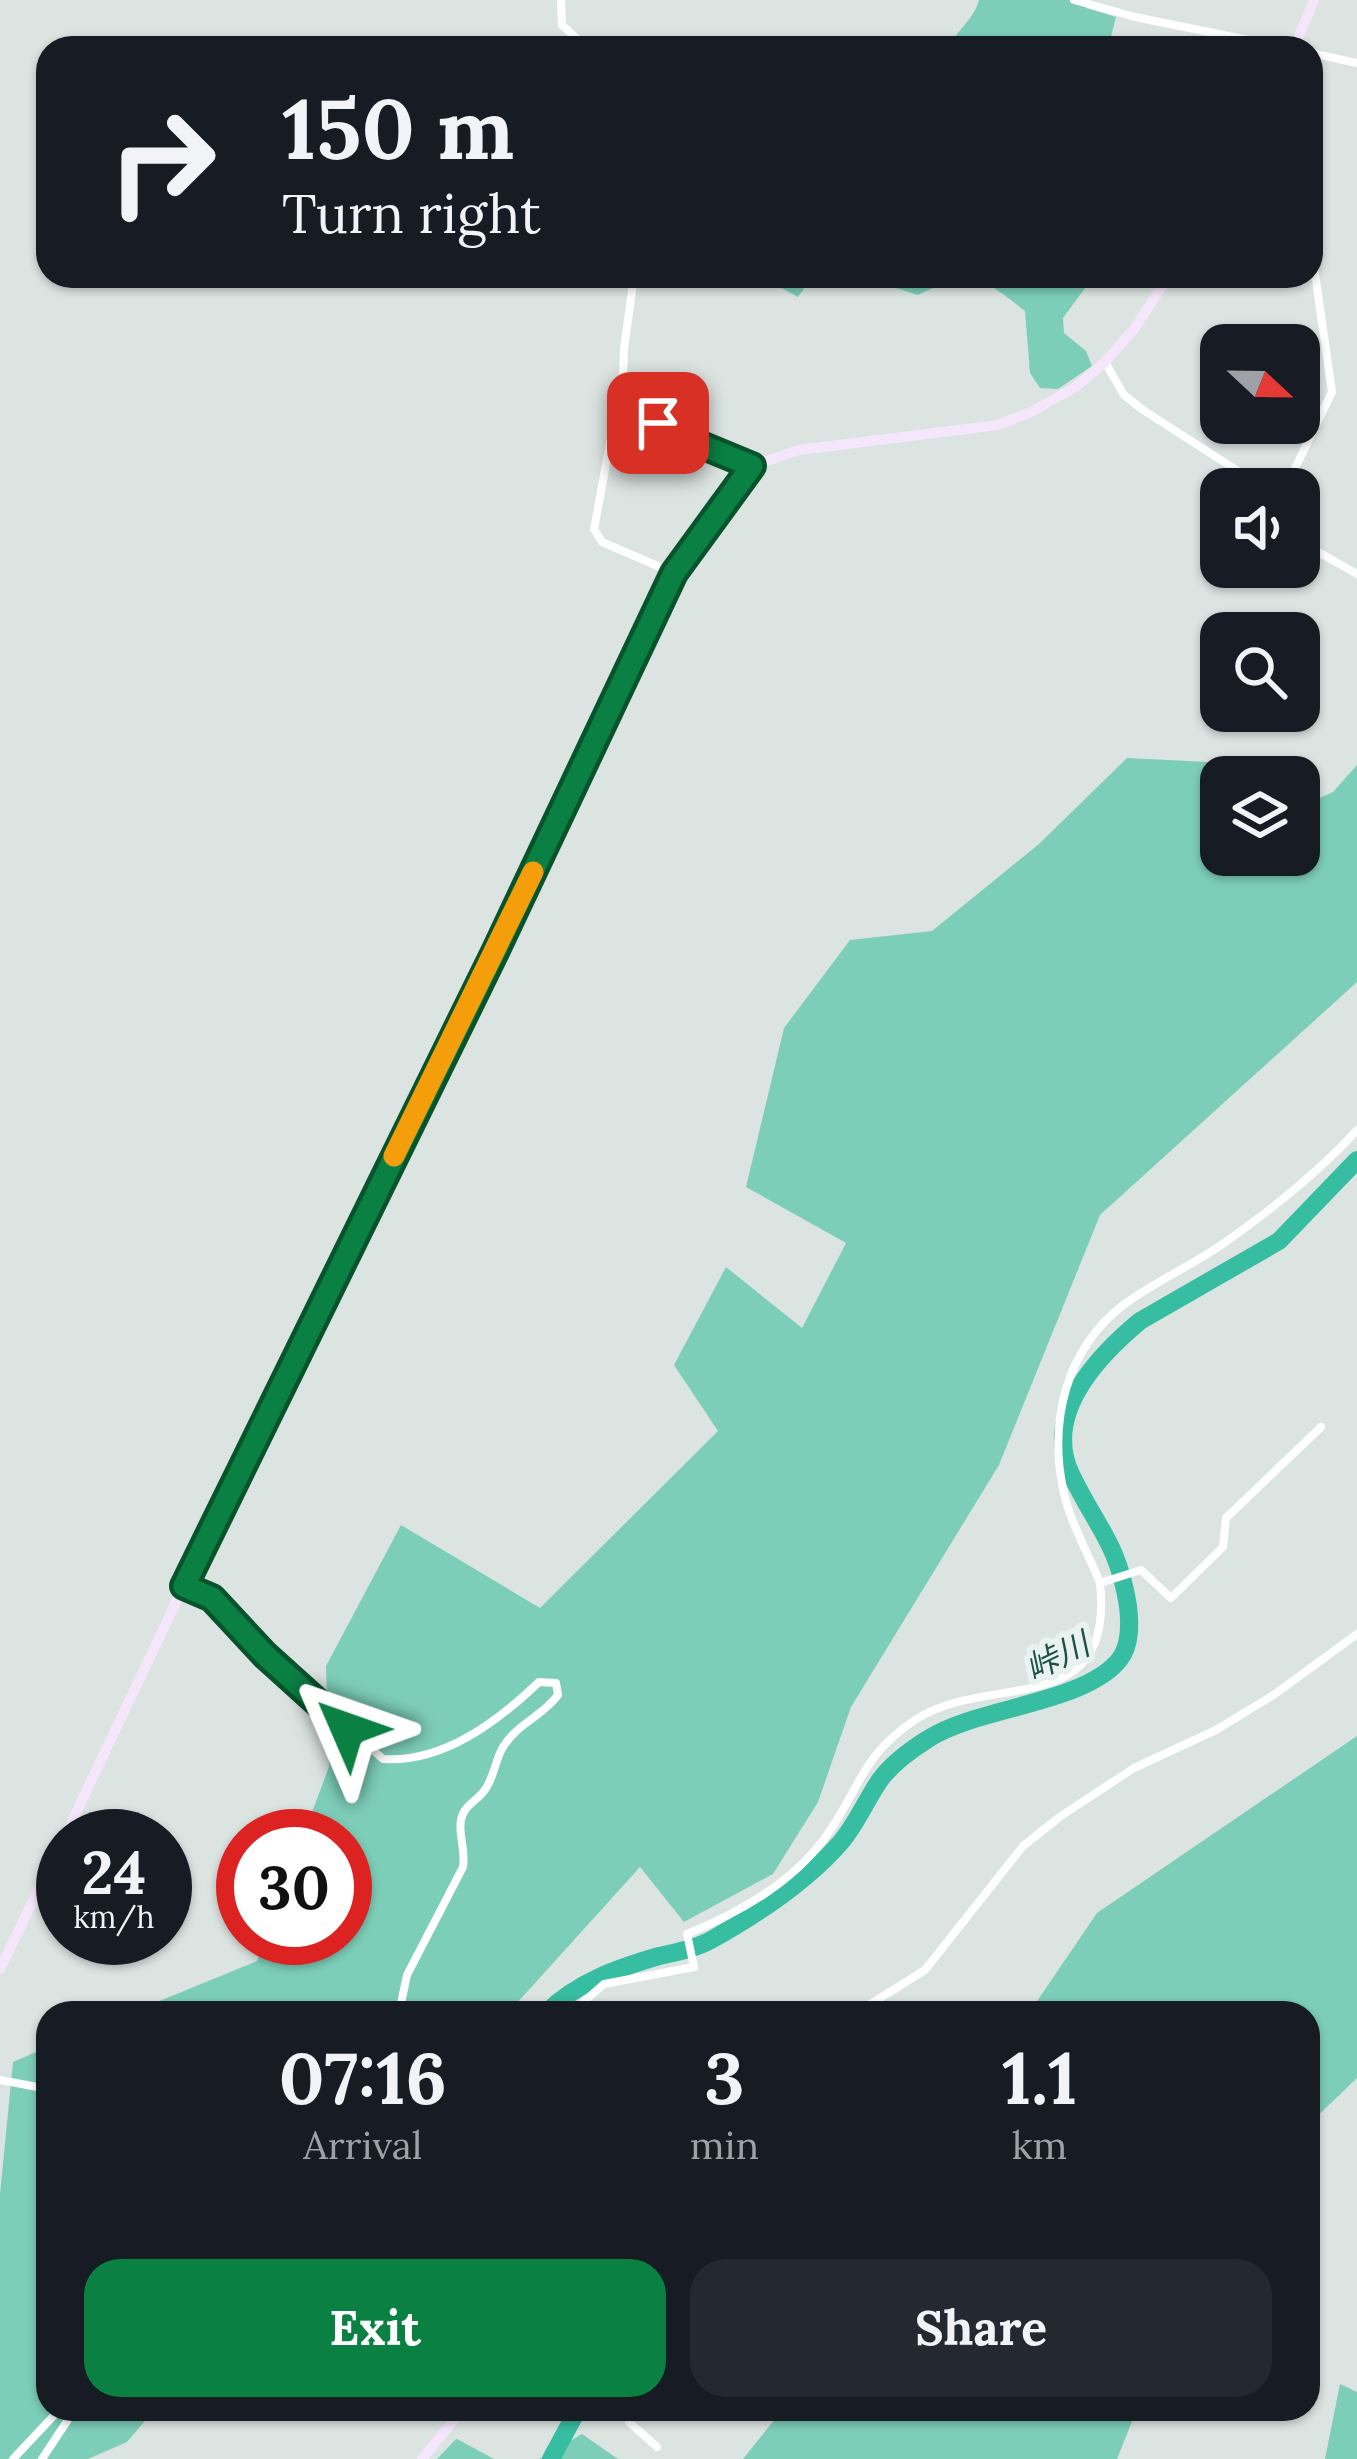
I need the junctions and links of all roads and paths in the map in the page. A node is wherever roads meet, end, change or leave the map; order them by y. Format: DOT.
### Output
graph roads {
  1 [pos="561,0"];
  2 [pos="1074,0"];
  3 [pos="1314,0"];
  4 [pos="574,36"];
  5 [pos="1231,36"];
  6 [pos="1297,36"];
  7 [pos="1323,56"];
  8 [pos="1357,63"];
  9 [pos="632,288"];
  10 [pos="1161,288"];
  11 [pos="1317,288"];
  12 [pos="1105,362"];
  13 [pos="622,403"];
  14 [pos="752,466"];
  15 [pos="1234,468"];
  16 [pos="1295,468"];
  17 [pos="1320,553"];
  18 [pos="674,573"];
  19 [pos="1357,574"];
  20 [pos="1357,1130"];
  21 [pos="1321,1427"];
  22 [pos="1100,1582"];
  23 [pos="184,1586"];
  24 [pos="1357,1634"];
  25 [pos="78,1809"];
  26 [pos="36,1895"];
  27 [pos="0,1969"];
  28 [pos="402,2001"];
  29 [pos="585,2001"];
  30 [pos="876,2001"];
  31 [pos="0,2080"];
  32 [pos="36,2087"];
  33 [pos="49,2421"];
  34 [pos="67,2421"];
  35 [pos="453,2421"];
  36 [pos="629,2421"];
  37 [pos="657,2447"];
  38 [pos="14,2459"];
  39 [pos="42,2459"];
  40 [pos="422,2459"];
  1 -- 4 [label="street"];
  2 -- 5 [label="street"];
  3 -- 6 [label="street"];
  7 -- 8 [label="street"];
  9 -- 13 [label="street"];
  10 -- 12 [label="street"];
  11 -- 16 [label="street"];
  12 -- 14 [label="street"];
  12 -- 15 [label="street"];
  13 -- 14 [label="street"];
  13 -- 18 [label="street"];
  14 -- 18 [label="street"];
  17 -- 19 [label="street"];
  18 -- 23 [label="street"];
  20 -- 22 [label="street"];
  21 -- 22 [label="street"];
  22 -- 29 [label="street"];
  23 -- 25 [label="street"];
  23 -- 28 [label="street"];
  24 -- 30 [label="street"];
  26 -- 27 [label="street"];
  31 -- 32 [label="street"];
  33 -- 38 [label="street"];
  34 -- 39 [label="street"];
  35 -- 40 [label="street"];
  36 -- 37 [label="street"];
}
